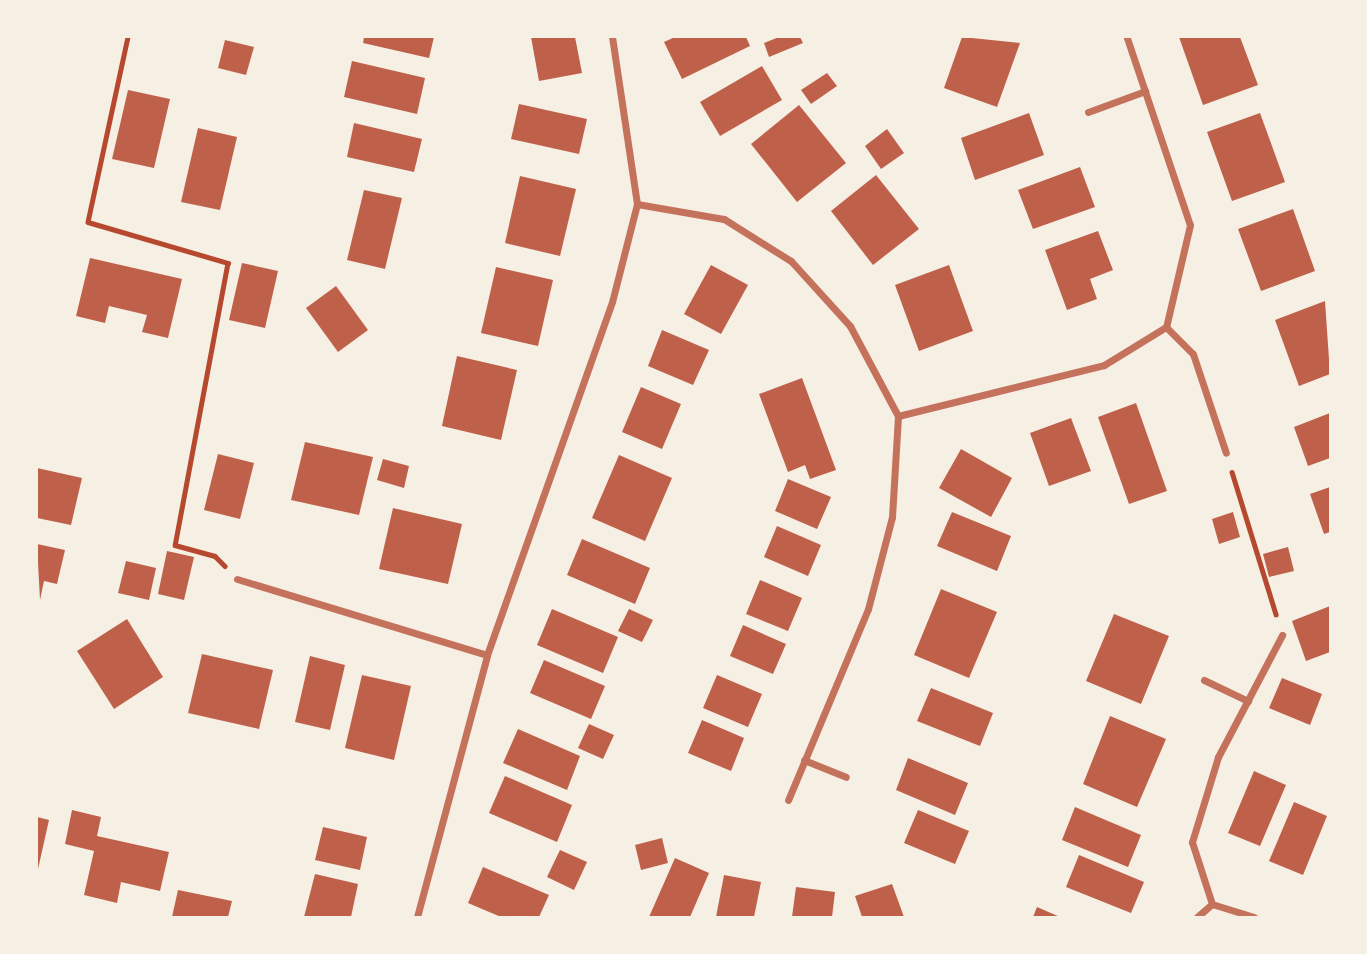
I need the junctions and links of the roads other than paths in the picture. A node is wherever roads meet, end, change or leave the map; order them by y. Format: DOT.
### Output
graph roads {
  1 [pos="612,37"];
  2 [pos="1127,38"];
  3 [pos="1145,91"];
  4 [pos="1088,113"];
  5 [pos="637,204"];
  6 [pos="1166,327"];
  7 [pos="898,416"];
  8 [pos="1226,453"];
  9 [pos="237,579"];
  10 [pos="1282,635"];
  11 [pos="487,655"];
  12 [pos="1204,680"];
  13 [pos="1248,701"];
  14 [pos="804,760"];
  15 [pos="846,777"];
  16 [pos="788,800"];
  17 [pos="1212,904"];
  18 [pos="417,917"];
  19 [pos="1197,917"];
  20 [pos="1254,917"];
  1 -- 5 [label="street"];
  2 -- 3 [label="street"];
  3 -- 4 [label="street"];
  3 -- 6 [label="street"];
  5 -- 7 [label="street"];
  5 -- 11 [label="street"];
  6 -- 7 [label="street"];
  6 -- 8 [label="street"];
  7 -- 14 [label="street"];
  9 -- 11 [label="street"];
  10 -- 13 [label="street"];
  11 -- 18 [label="street"];
  12 -- 13 [label="street"];
  13 -- 17 [label="street"];
  14 -- 15 [label="street"];
  14 -- 16 [label="street"];
  17 -- 19 [label="street"];
  17 -- 20 [label="street"];
}
